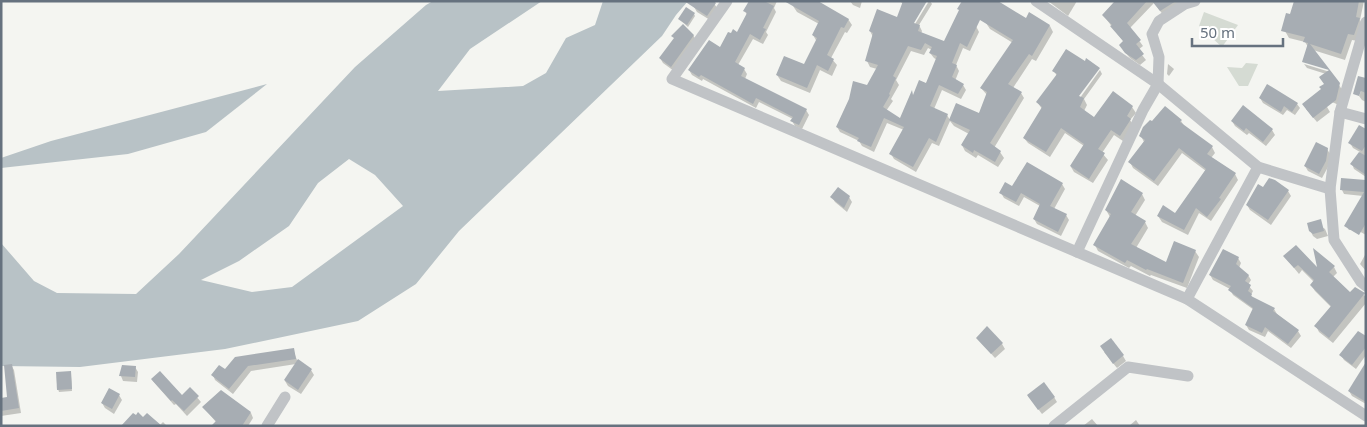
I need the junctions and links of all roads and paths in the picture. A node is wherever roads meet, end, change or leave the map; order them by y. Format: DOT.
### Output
graph roads {
  1 [pos="728,1"];
  2 [pos="1036,1"];
  3 [pos="1194,1"];
  4 [pos="1366,22"];
  5 [pos="1158,84"];
  6 [pos="1340,112"];
  7 [pos="1366,119"];
  8 [pos="1258,167"];
  9 [pos="1330,190"];
  10 [pos="1077,252"];
  11 [pos="1366,286"];
  12 [pos="1187,299"];
  13 [pos="1188,376"];
  14 [pos="285,396"];
  15 [pos="1366,416"];
  16 [pos="267,426"];
  17 [pos="1054,426"];
  1 -- 10 [label="street"];
  2 -- 5 [label="street"];
  3 -- 5 [label="street"];
  4 -- 6 [label="street"];
  5 -- 8 [label="street"];
  5 -- 10 [label="street"];
  6 -- 7 [label="street"];
  6 -- 9 [label="street"];
  8 -- 9 [label="street"];
  8 -- 12 [label="street"];
  9 -- 11 [label="street"];
  10 -- 12 [label="street"];
  12 -- 15 [label="street"];
  13 -- 17 [label="street"];
  14 -- 16 [label="street"];
}
